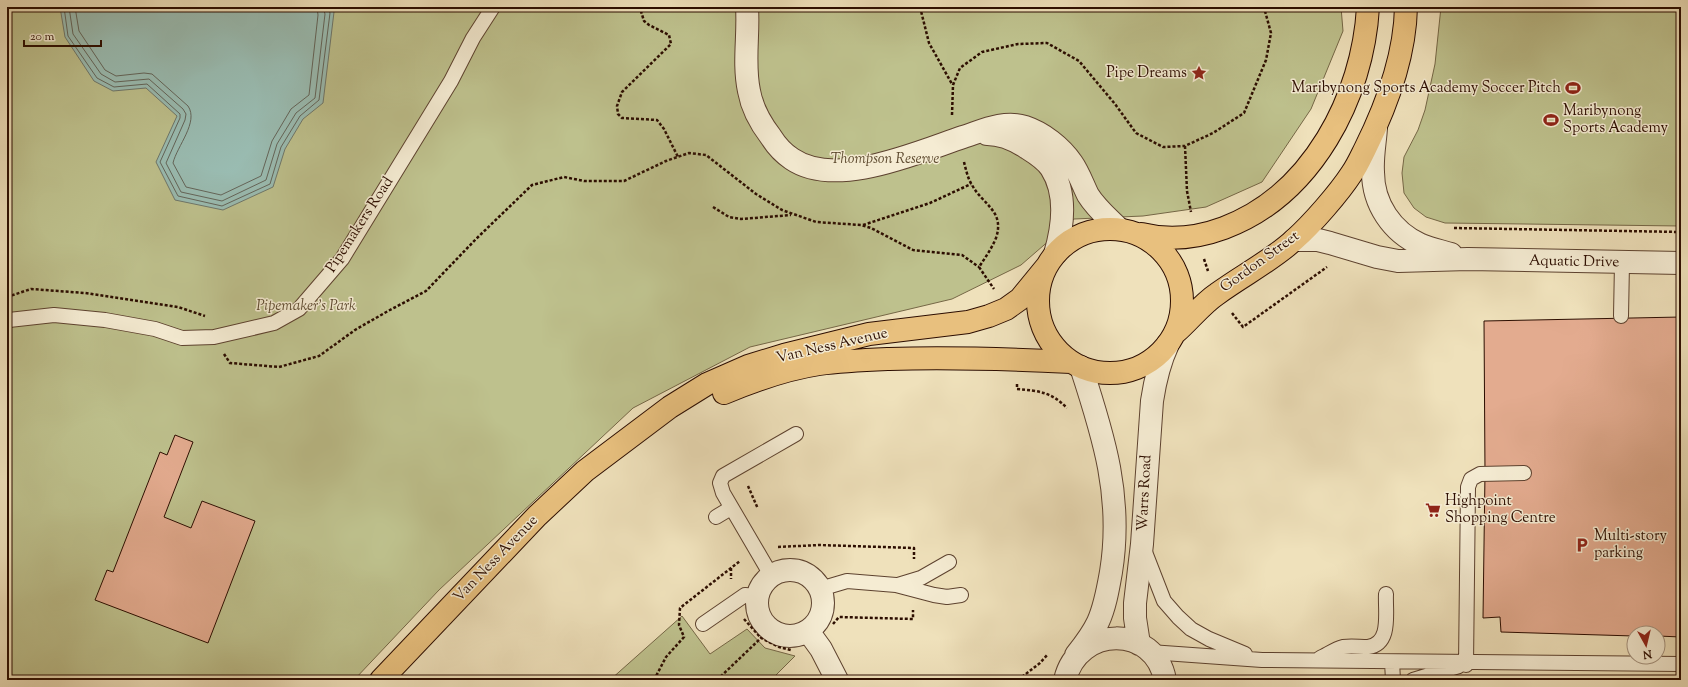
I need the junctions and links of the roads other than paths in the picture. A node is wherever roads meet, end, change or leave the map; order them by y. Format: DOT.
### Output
graph roads {
  1 [pos="493,7"];
  2 [pos="747,7"];
  3 [pos="1368,7"];
  4 [pos="1406,7"];
  5 [pos="1376,128"];
  6 [pos="963,137"];
  7 [pos="1126,231"];
  8 [pos="1294,240"];
  9 [pos="1468,259"];
  10 [pos="1051,260"];
  11 [pos="1622,263"];
  12 [pos="1681,263"];
  13 [pos="1621,316"];
  14 [pos="7,322"];
  15 [pos="1171,340"];
  16 [pos="1076,364"];
  17 [pos="796,434"];
  18 [pos="620,446"];
  19 [pos="1524,473"];
  20 [pos="731,508"];
  21 [pos="716,517"];
  22 [pos="1142,544"];
  23 [pos="950,562"];
  24 [pos="771,576"];
  25 [pos="896,585"];
  26 [pos="820,589"];
  27 [pos="1386,594"];
  28 [pos="961,595"];
  29 [pos="757,596"];
  30 [pos="703,624"];
  31 [pos="808,631"];
  32 [pos="1144,648"];
  33 [pos="1262,660"];
  34 [pos="1316,660"];
  35 [pos="1392,662"];
  36 [pos="1466,663"];
  37 [pos="1681,664"];
  38 [pos="1066,671"];
  39 [pos="381,680"];
  40 [pos="837,680"];
  41 [pos="1165,680"];
  42 [pos="1393,680"];
  43 [pos="1413,680"];
  1 -- 14 [label="lane, Pipemakers Road"];
  2 -- 6 [label="street"];
  3 -- 7 [label="main road"];
  4 -- 5 [label="main road, Gordon Street"];
  5 -- 8 [label="main road, Gordon Street"];
  5 -- 9 [label="street, Aquatic Drive"];
  6 -- 7 [label="street"];
  6 -- 10 [label="street"];
  7 -- 10 [label="main road, Van Ness Avenue"];
  7 -- 15 [label="main road"];
  8 -- 9 [label="street, Aquatic Drive"];
  8 -- 15 [label="main road, Gordon Street"];
  9 -- 11 [label="street, Aquatic Drive"];
  10 -- 16 [label="main road"];
  10 -- 18 [label="main road, Van Ness Avenue"];
  11 -- 12 [label="street, Aquatic Drive"];
  11 -- 13 [label="lane"];
  15 -- 16 [label="main road, Gordon Street"];
  15 -- 22 [label="street, Warrs Road"];
  16 -- 18 [label="main road, Van Ness Avenue"];
  16 -- 38 [label="street, Warrs Road"];
  17 -- 20 [label="lane"];
  18 -- 39 [label="main road, Van Ness Avenue"];
  19 -- 36 [label="lane"];
  20 -- 21 [label="lane"];
  20 -- 24 [label="lane"];
  22 -- 32 [label="street, Warrs Road"];
  22 -- 33 [label="lane"];
  23 -- 25 [label="lane"];
  24 -- 26 [label="street"];
  24 -- 29 [label="street"];
  25 -- 26 [label="lane"];
  25 -- 28 [label="lane"];
  26 -- 31 [label="street"];
  27 -- 34 [label="lane"];
  29 -- 30 [label="lane"];
  29 -- 31 [label="street"];
  31 -- 40 [label="street"];
  32 -- 33 [label="lane"];
  32 -- 38 [label="street"];
  32 -- 41 [label="street"];
  33 -- 34 [label="lane"];
  34 -- 35 [label="lane"];
  35 -- 36 [label="lane"];
  35 -- 42 [label="lane"];
  36 -- 37 [label="lane"];
  36 -- 43 [label="lane"];
}
